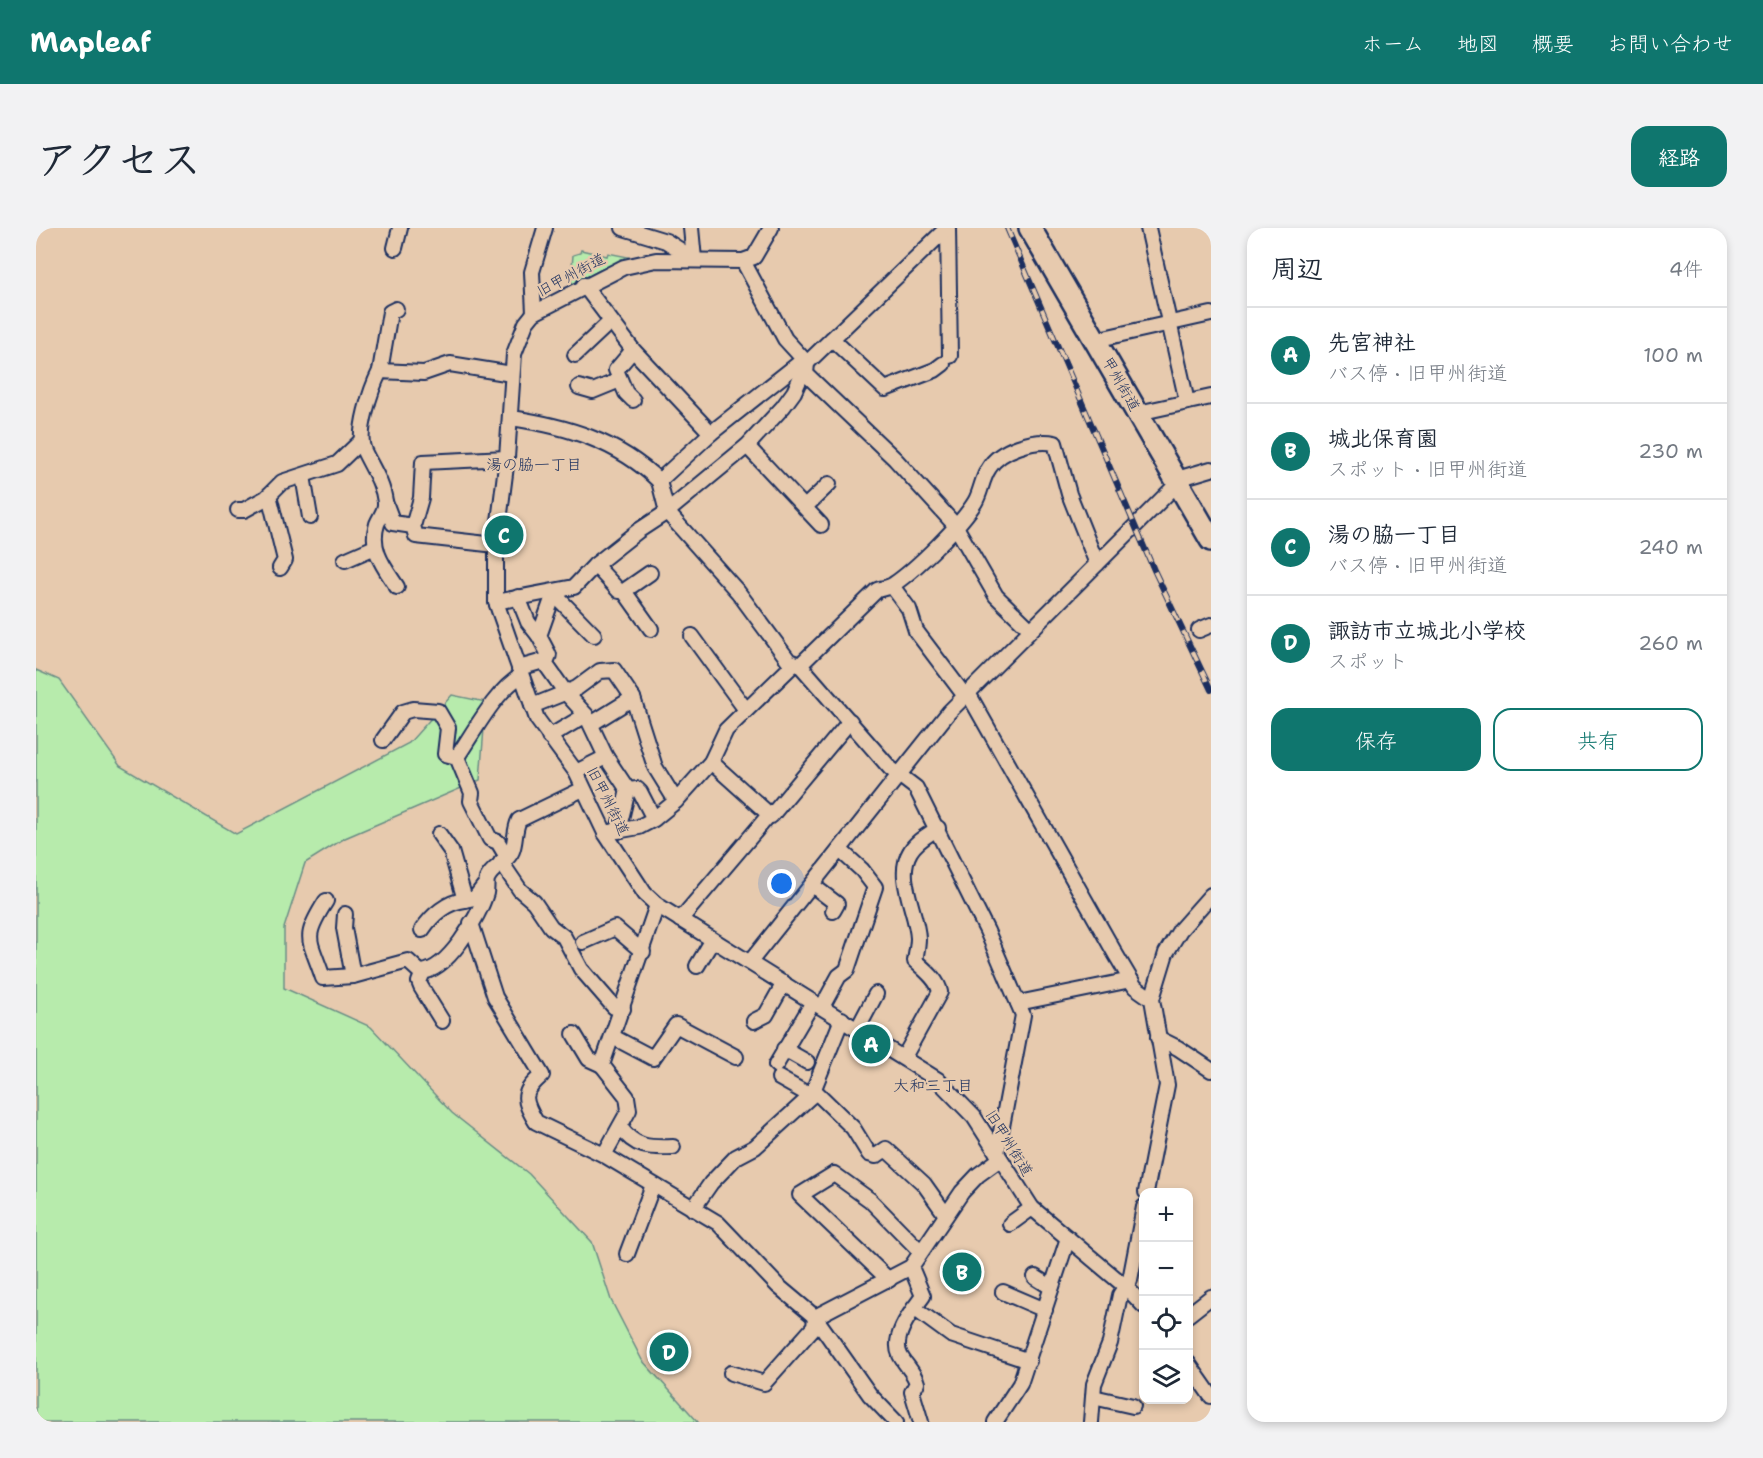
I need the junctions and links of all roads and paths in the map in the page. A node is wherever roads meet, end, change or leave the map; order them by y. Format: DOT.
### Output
graph roads {
  1 [pos="400,228"];
  2 [pos="545,228"];
  3 [pos="623,228"];
  4 [pos="691,228"];
  5 [pos="771,228"];
  6 [pos="948,228"];
  7 [pos="1030,228"];
  8 [pos="1148,228"];
  9 [pos="395,248"];
  10 [pos="694,259"];
  11 [pos="743,261"];
  12 [pos="584,285"];
  13 [pos="396,309"];
  14 [pos="534,313"];
  15 [pos="1211,314"];
  16 [pos="610,322"];
  17 [pos="1168,323"];
  18 [pos="832,339"];
  19 [pos="1095,340"];
  20 [pos="633,350"];
  21 [pos="575,355"];
  22 [pos="807,363"];
  23 [pos="380,371"];
  24 [pos="512,374"];
  25 [pos="620,380"];
  26 [pos="579,387"];
  27 [pos="1211,397"];
  28 [pos="633,400"];
  29 [pos="1187,402"];
  30 [pos="1138,413"];
  31 [pos="511,418"];
  32 [pos="711,433"];
  33 [pos="361,441"];
  34 [pos="747,446"];
  35 [pos="507,458"];
  36 [pos="1211,469"];
  37 [pos="303,476"];
  38 [pos="659,481"];
  39 [pos="829,484"];
  40 [pos="1178,485"];
  41 [pos="269,495"];
  42 [pos="385,502"];
  43 [pos="805,507"];
  44 [pos="238,510"];
  45 [pos="667,512"];
  46 [pos="310,517"];
  47 [pos="821,525"];
  48 [pos="955,525"];
  49 [pos="411,526"];
  50 [pos="1211,540"];
  51 [pos="496,545"];
  52 [pos="375,547"];
  53 [pos="410,547"];
  54 [pos="345,560"];
  55 [pos="1097,564"];
  56 [pos="595,565"];
  57 [pos="280,568"];
  58 [pos="650,573"];
  59 [pos="892,586"];
  60 [pos="397,587"];
  61 [pos="624,591"];
  62 [pos="559,594"];
  63 [pos="518,597"];
  64 [pos="496,602"];
  65 [pos="651,629"];
  66 [pos="1030,629"];
  67 [pos="594,635"];
  68 [pos="539,636"];
  69 [pos="692,636"];
  70 [pos="544,662"];
  71 [pos="797,665"];
  72 [pos="520,672"];
  73 [pos="566,693"];
  74 [pos="967,694"];
  75 [pos="633,698"];
  76 [pos="532,706"];
  77 [pos="746,710"];
  78 [pos="588,719"];
  79 [pos="850,721"];
  80 [pos="549,737"];
  81 [pos="383,740"];
  82 [pos="457,757"];
  83 [pos="606,757"];
  84 [pos="711,762"];
  85 [pos="576,772"];
  86 [pos="900,776"];
  87 [pos="583,789"];
  88 [pos="628,790"];
  89 [pos="676,801"];
  90 [pos="769,815"];
  91 [pos="654,819"];
  92 [pos="938,828"];
  93 [pos="611,832"];
  94 [pos="439,834"];
  95 [pos="840,850"];
  96 [pos="504,860"];
  97 [pos="487,879"];
  98 [pos="812,885"];
  99 [pos="1211,896"];
  100 [pos="465,900"];
  101 [pos="326,901"];
  102 [pos="657,905"];
  103 [pos="833,911"];
  104 [pos="345,914"];
  105 [pos="680,920"];
  106 [pos="471,923"];
  107 [pos="422,930"];
  108 [pos="712,941"];
  109 [pos="583,942"];
  110 [pos="643,952"];
  111 [pos="750,962"];
  112 [pos="697,966"];
  113 [pos="423,972"];
  114 [pos="353,976"];
  115 [pos="1131,980"];
  116 [pos="783,983"];
  117 [pos="876,994"];
  118 [pos="1152,999"];
  119 [pos="818,1004"];
  120 [pos="1018,1004"];
  121 [pos="623,1009"];
  122 [pos="842,1019"];
  123 [pos="442,1021"];
  124 [pos="754,1021"];
  125 [pos="857,1030"];
  126 [pos="574,1034"];
  127 [pos="613,1037"];
  128 [pos="1158,1038"];
  129 [pos="707,1040"];
  130 [pos="784,1049"];
  131 [pos="699,1053"];
  132 [pos="736,1057"];
  133 [pos="904,1057"];
  134 [pos="807,1062"];
  135 [pos="602,1065"];
  136 [pos="1211,1070"];
  137 [pos="813,1094"];
  138 [pos="620,1127"];
  139 [pos="673,1147"];
  140 [pos="604,1155"];
  141 [pos="998,1156"];
  142 [pos="653,1185"];
  143 [pos="1147,1188"];
  144 [pos="1032,1208"];
  145 [pos="693,1209"];
  146 [pos="946,1215"];
  147 [pos="1010,1224"];
  148 [pos="1139,1229"];
  149 [pos="1068,1238"];
  150 [pos="920,1251"];
  151 [pos="627,1254"];
  152 [pos="911,1267"];
  153 [pos="1035,1277"];
  154 [pos="889,1280"];
  155 [pos="1051,1287"];
  156 [pos="1126,1287"];
  157 [pos="1003,1292"];
  158 [pos="1211,1297"];
  159 [pos="1139,1302"];
  160 [pos="914,1308"];
  161 [pos="1045,1310"];
  162 [pos="1193,1312"];
  163 [pos="815,1317"];
  164 [pos="1029,1361"];
  165 [pos="1193,1370"];
  166 [pos="731,1373"];
  167 [pos="1211,1396"];
  168 [pos="1093,1397"];
  169 [pos="1133,1406"];
  170 [pos="896,1422"];
  171 [pos="921,1422"];
  172 [pos="995,1422"];
  173 [pos="1091,1422"];
  1 -- 9 [label="street"];
  2 -- 14 [label="street"];
  3 -- 10 [label="street"];
  4 -- 10 [label="street"];
  5 -- 11 [label="street"];
  6 -- 18 [label="street"];
  6 -- 18 [label="street"];
  7 -- 19 [label="highway, 甲州街道"];
  8 -- 17 [label="street"];
  10 -- 11 [label="street, 旧甲州街道"];
  10 -- 12 [label="street, 旧甲州街道"];
  11 -- 22 [label="street"];
  12 -- 14 [label="street, 旧甲州街道"];
  12 -- 16 [label="street"];
  13 -- 23 [label="street"];
  14 -- 24 [label="street, 旧甲州街道"];
  15 -- 17 [label="street"];
  16 -- 20 [label="street"];
  16 -- 21 [label="street"];
  17 -- 19 [label="street"];
  17 -- 29 [label="street"];
  18 -- 22 [label="street"];
  19 -- 30 [label="highway, 甲州街道"];
  20 -- 25 [label="street"];
  20 -- 32 [label="street"];
  22 -- 32 [label="street"];
  22 -- 34 [label="street"];
  22 -- 48 [label="street"];
  23 -- 24 [label="street"];
  23 -- 33 [label="street"];
  24 -- 31 [label="street, 旧甲州街道"];
  25 -- 26 [label="street"];
  25 -- 28 [label="street"];
  27 -- 29 [label="street"];
  29 -- 30 [label="street"];
  30 -- 40 [label="highway, 甲州街道"];
  31 -- 35 [label="street, 旧甲州街道"];
  31 -- 38 [label="street"];
  32 -- 38 [label="street"];
  33 -- 37 [label="street"];
  33 -- 42 [label="street"];
  34 -- 43 [label="street"];
  34 -- 45 [label="street"];
  35 -- 49 [label="street"];
  35 -- 51 [label="street, 旧甲州街道"];
  36 -- 40 [label="street"];
  37 -- 41 [label="street"];
  37 -- 46 [label="street"];
  38 -- 45 [label="street"];
  39 -- 43 [label="street"];
  40 -- 50 [label="highway, 甲州街道"];
  40 -- 55 [label="street"];
  41 -- 44 [label="street"];
  41 -- 57 [label="street"];
  42 -- 49 [label="street"];
  42 -- 52 [label="street"];
  43 -- 47 [label="street"];
  45 -- 56 [label="street"];
  45 -- 71 [label="street"];
  48 -- 55 [label="street"];
  48 -- 59 [label="street"];
  48 -- 66 [label="street"];
  49 -- 51 [label="street"];
  49 -- 53 [label="street"];
  51 -- 64 [label="street, 旧甲州街道"];
  52 -- 54 [label="street"];
  52 -- 60 [label="street"];
  55 -- 66 [label="street"];
  56 -- 61 [label="street"];
  56 -- 62 [label="street"];
  58 -- 61 [label="street"];
  59 -- 71 [label="street"];
  59 -- 74 [label="street"];
  61 -- 65 [label="street"];
  62 -- 63 [label="street"];
  62 -- 67 [label="street"];
  62 -- 68 [label="street"];
  63 -- 64 [label="street"];
  63 -- 68 [label="street"];
  64 -- 72 [label="street, 旧甲州街道"];
  66 -- 74 [label="street"];
  68 -- 70 [label="street"];
  69 -- 77 [label="street"];
  70 -- 72 [label="street"];
  70 -- 73 [label="street"];
  71 -- 77 [label="street"];
  71 -- 79 [label="street"];
  72 -- 76 [label="street, 旧甲州街道"];
  72 -- 82 [label="street"];
  73 -- 75 [label="street"];
  73 -- 76 [label="street"];
  73 -- 78 [label="street"];
  74 -- 86 [label="street"];
  74 -- 115 [label="street"];
  75 -- 78 [label="street"];
  75 -- 89 [label="street"];
  76 -- 80 [label="street, 旧甲州街道"];
  77 -- 84 [label="street"];
  78 -- 80 [label="street"];
  78 -- 83 [label="street"];
  79 -- 86 [label="street"];
  79 -- 90 [label="street"];
  80 -- 85 [label="street, 旧甲州街道"];
  81 -- 82 [label="street"];
  82 -- 96 [label="street"];
  83 -- 85 [label="street"];
  83 -- 88 [label="street"];
  84 -- 89 [label="street"];
  84 -- 90 [label="street"];
  85 -- 87 [label="street, 旧甲州街道"];
  86 -- 92 [label="street"];
  86 -- 95 [label="street"];
  87 -- 93 [label="street, 旧甲州街道"];
  87 -- 96 [label="street"];
  88 -- 91 [label="street"];
  88 -- 93 [label="street"];
  89 -- 91 [label="street"];
  90 -- 105 [label="street"];
  91 -- 93 [label="street"];
  92 -- 120 [label="street"];
  92 -- 133 [label="street"];
  93 -- 102 [label="street, 旧甲州街道"];
  94 -- 100 [label="street"];
  95 -- 98 [label="street"];
  95 -- 119 [label="street"];
  96 -- 97 [label="street"];
  96 -- 121 [label="street"];
  97 -- 100 [label="street"];
  97 -- 106 [label="street"];
  98 -- 103 [label="street"];
  98 -- 111 [label="street"];
  99 -- 118 [label="street"];
  100 -- 107 [label="street"];
  101 -- 114 [label="street"];
  102 -- 105 [label="street, 旧甲州街道"];
  102 -- 110 [label="street"];
  104 -- 114 [label="street"];
  105 -- 108 [label="street, 旧甲州街道"];
  106 -- 113 [label="street"];
  106 -- 140 [label="street"];
  108 -- 111 [label="street, 旧甲州街道"];
  108 -- 112 [label="street"];
  109 -- 110 [label="street"];
  110 -- 121 [label="street"];
  111 -- 116 [label="street, 旧甲州街道"];
  113 -- 114 [label="street"];
  113 -- 123 [label="street"];
  115 -- 118 [label="street"];
  115 -- 120 [label="street"];
  116 -- 119 [label="street, 旧甲州街道"];
  116 -- 124 [label="street"];
  117 -- 125 [label="street"];
  118 -- 128 [label="street"];
  119 -- 122 [label="street, 旧甲州街道"];
  119 -- 130 [label="street"];
  120 -- 141 [label="street"];
  121 -- 127 [label="street"];
  122 -- 125 [label="street, 旧甲州街道"];
  122 -- 137 [label="street"];
  125 -- 133 [label="street, 旧甲州街道"];
  126 -- 135 [label="street"];
  127 -- 129 [label="street"];
  127 -- 135 [label="street"];
  128 -- 136 [label="street"];
  128 -- 143 [label="street"];
  129 -- 131 [label="street"];
  129 -- 132 [label="street"];
  130 -- 134 [label="street"];
  130 -- 137 [label="street"];
  133 -- 141 [label="street, 旧甲州街道"];
  135 -- 138 [label="street"];
  137 -- 145 [label="street"];
  137 -- 146 [label="street"];
  138 -- 139 [label="street"];
  138 -- 140 [label="street"];
  140 -- 142 [label="street"];
  141 -- 144 [label="street, 旧甲州街道"];
  141 -- 146 [label="street"];
  142 -- 145 [label="street"];
  142 -- 151 [label="street"];
  144 -- 147 [label="street"];
  144 -- 149 [label="street, 旧甲州街道"];
  145 -- 163 [label="street"];
  146 -- 150 [label="street"];
  148 -- 156 [label="street"];
  149 -- 155 [label="street"];
  149 -- 156 [label="street, 旧甲州街道"];
  150 -- 152 [label="street"];
  150 -- 154 [label="street"];
  152 -- 154 [label="street"];
  152 -- 160 [label="street"];
  153 -- 155 [label="street"];
  154 -- 163 [label="street"];
  155 -- 161 [label="street"];
  156 -- 159 [label="street, 旧甲州街道"];
  156 -- 168 [label="street"];
  157 -- 161 [label="street"];
  158 -- 162 [label="street"];
  160 -- 164 [label="street"];
  160 -- 171 [label="street"];
  161 -- 164 [label="street"];
  163 -- 166 [label="street"];
  163 -- 170 [label="street"];
  164 -- 172 [label="street"];
  165 -- 167 [label="street"];
  168 -- 169 [label="street"];
  168 -- 173 [label="street"];
}
